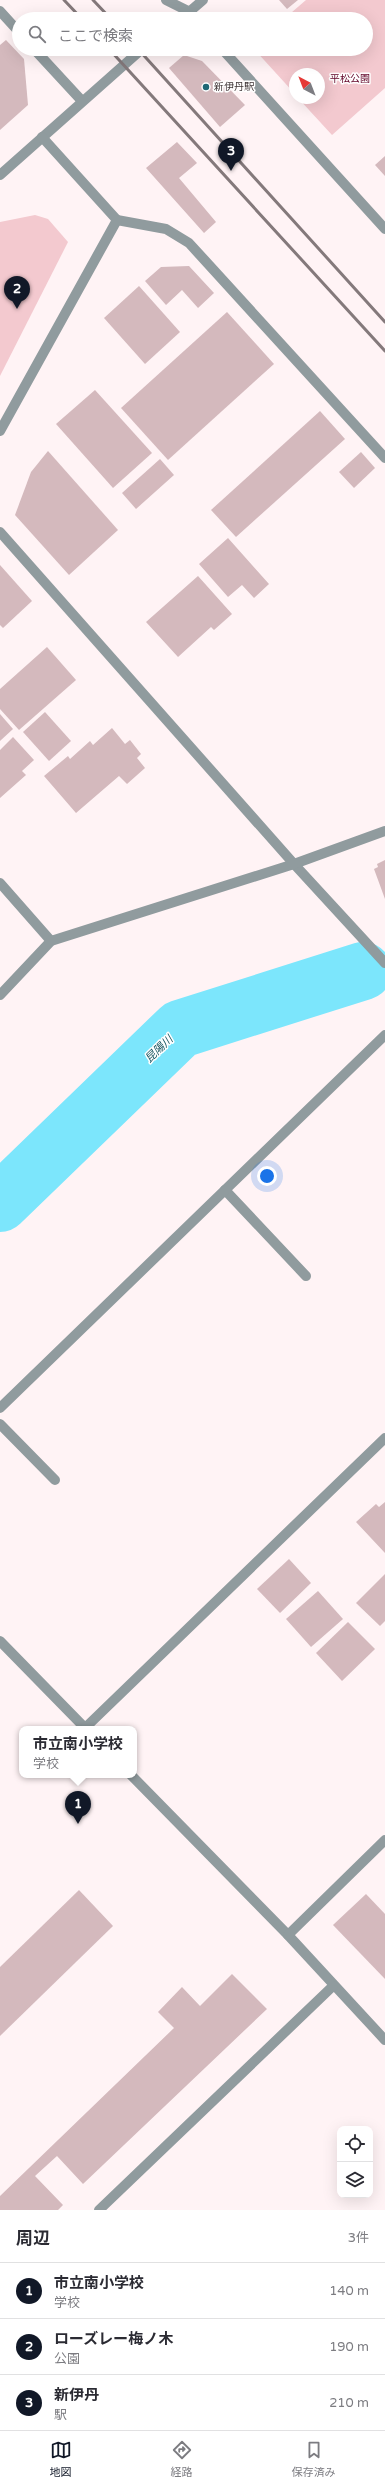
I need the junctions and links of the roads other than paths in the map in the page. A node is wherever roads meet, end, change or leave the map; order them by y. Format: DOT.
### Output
graph roads {
  1 [pos="166,0"];
  2 [pos="203,0"];
  3 [pos="0,11"];
  4 [pos="188,12"];
  5 [pos="195,12"];
  6 [pos="12,24"];
  7 [pos="40,56"];
  8 [pos="134,56"];
  9 [pos="228,56"];
  10 [pos="82,101"];
  11 [pos="42,137"];
  12 [pos="0,175"];
  13 [pos="117,220"];
  14 [pos="385,229"];
  15 [pos="0,431"];
  16 [pos="385,458"];
  17 [pos="0,532"];
  18 [pos="385,830"];
  19 [pos="294,864"];
  20 [pos="0,882"];
  21 [pos="51,941"];
  22 [pos="385,963"];
  23 [pos="0,995"];
  24 [pos="385,1035"];
  25 [pos="224,1190"];
  26 [pos="306,1276"];
  27 [pos="0,1408"];
  28 [pos="0,1424"];
  29 [pos="385,1438"];
  30 [pos="55,1480"];
  31 [pos="0,1640"];
  32 [pos="84,1726"];
  33 [pos="88,1726"];
  34 [pos="134,1778"];
  35 [pos="385,1840"];
  36 [pos="288,1935"];
  37 [pos="333,1986"];
  38 [pos="385,2040"];
  39 [pos="99,2210"];
  1 -- 4 [label="street"];
  2 -- 5 [label="street"];
  3 -- 6 [label="street"];
  7 -- 10 [label="street"];
  8 -- 10 [label="street"];
  9 -- 14 [label="street"];
  10 -- 11 [label="street"];
  11 -- 12 [label="street"];
  11 -- 13 [label="street"];
  13 -- 15 [label="street"];
  13 -- 16 [label="street"];
  17 -- 19 [label="street"];
  18 -- 19 [label="street"];
  19 -- 21 [label="street"];
  19 -- 22 [label="street"];
  20 -- 21 [label="street"];
  21 -- 23 [label="street"];
  24 -- 25 [label="street"];
  25 -- 26 [label="street"];
  25 -- 27 [label="street"];
  28 -- 30 [label="street"];
  29 -- 33 [label="street"];
  31 -- 32 [label="street"];
  34 -- 36 [label="street"];
  35 -- 36 [label="street"];
  36 -- 37 [label="street"];
  37 -- 38 [label="street"];
  37 -- 39 [label="street"];
}
